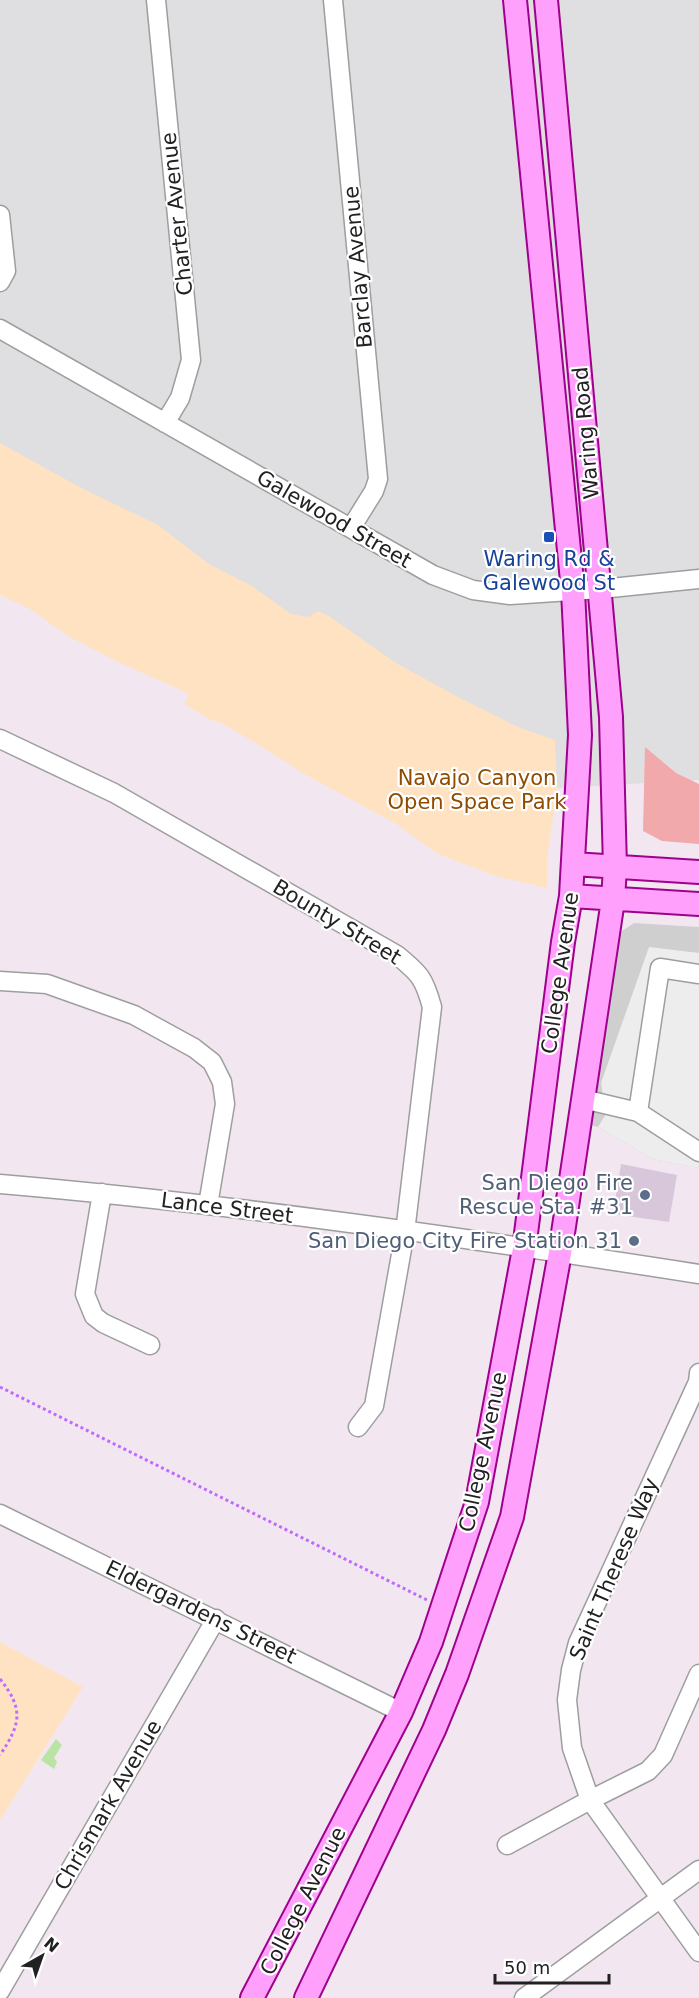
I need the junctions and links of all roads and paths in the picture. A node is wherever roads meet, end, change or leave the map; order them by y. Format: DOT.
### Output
graph roads {
  1 [pos="156,0"];
  2 [pos="333,0"];
  3 [pos="515,0"];
  4 [pos="546,0"];
  5 [pos="0,215"];
  6 [pos="0,282"];
  7 [pos="0,329"];
  8 [pos="165,423"];
  9 [pos="351,528"];
  10 [pos="699,579"];
  11 [pos="601,589"];
  12 [pos="573,591"];
  13 [pos="0,739"];
  14 [pos="573,864"];
  15 [pos="615,867"];
  16 [pos="699,872"];
  17 [pos="571,896"];
  18 [pos="613,900"];
  19 [pos="699,904"];
  20 [pos="699,974"];
  21 [pos="0,981"];
  22 [pos="583,1099"];
  23 [pos="638,1112"];
  24 [pos="699,1152"];
  25 [pos="0,1184"];
  26 [pos="102,1193"];
  27 [pos="208,1205"];
  28 [pos="405,1232"];
  29 [pos="524,1249"];
  30 [pos="560,1253"];
  31 [pos="699,1274"];
  32 [pos="150,1345"];
  33 [pos="699,1373"];
  34 [pos="0,1387"];
  35 [pos="358,1428"];
  36 [pos="0,1514"];
  37 [pos="442,1608"];
  38 [pos="216,1619"];
  39 [pos="699,1674"];
  40 [pos="0,1679"];
  41 [pos="401,1712"];
  42 [pos="0,1755"];
  43 [pos="590,1800"];
  44 [pos="507,1845"];
  45 [pos="699,1870"];
  46 [pos="661,1897"];
  47 [pos="699,1952"];
  48 [pos="0,1991"];
  49 [pos="252,1998"];
  50 [pos="306,1998"];
  51 [pos="524,1998"];
  1 -- 8 [label="street, Charter Avenue"];
  2 -- 9 [label="street, Barclay Avenue"];
  3 -- 12 [label="main road, Waring Road"];
  4 -- 11 [label="main road, Waring Road"];
  5 -- 6 [label="street"];
  7 -- 8 [label="street, Galewood Street"];
  8 -- 9 [label="street, Galewood Street"];
  9 -- 12 [label="street, Galewood Street"];
  10 -- 11 [label="street, Galewood Street"];
  11 -- 12 [label="street, Galewood Street"];
  11 -- 15 [label="main road, Waring Road"];
  12 -- 14 [label="main road, Waring Road"];
  13 -- 28 [label="street, Bounty Street"];
  14 -- 15 [label="main road"];
  14 -- 17 [label="main road, College Avenue"];
  15 -- 16 [label="main road"];
  15 -- 18 [label="main road, College Avenue"];
  17 -- 18 [label="main road"];
  17 -- 29 [label="main road, College Avenue"];
  18 -- 19 [label="main road"];
  18 -- 22 [label="main road, College Avenue"];
  20 -- 23 [label="street"];
  21 -- 27 [label="street"];
  22 -- 23 [label="street"];
  22 -- 30 [label="main road, College Avenue"];
  23 -- 24 [label="street"];
  25 -- 26 [label="street, Lance Street"];
  26 -- 27 [label="street, Lance Street"];
  26 -- 32 [label="street"];
  27 -- 28 [label="street, Lance Street"];
  28 -- 29 [label="street, Lance Street"];
  28 -- 35 [label="street, Bounty Street"];
  29 -- 30 [label="street, Lance Street"];
  29 -- 37 [label="main road, College Avenue"];
  30 -- 31 [label="street, Lance Street"];
  30 -- 50 [label="main road, College Avenue"];
  33 -- 43 [label="street, Saint Therese Way"];
  34 -- 37 [label="path"];
  36 -- 38 [label="street, Eldergardens Street"];
  37 -- 41 [label="main road, College Avenue"];
  38 -- 41 [label="street, Eldergardens Street"];
  38 -- 48 [label="street, Chrismark Avenue"];
  39 -- 43 [label="street"];
  40 -- 42 [label="path"];
  41 -- 49 [label="main road, College Avenue"];
  43 -- 44 [label="street"];
  43 -- 46 [label="street, Saint Therese Way"];
  45 -- 46 [label="street"];
  46 -- 47 [label="street, Saint Therese Way"];
  46 -- 51 [label="street"];
}
